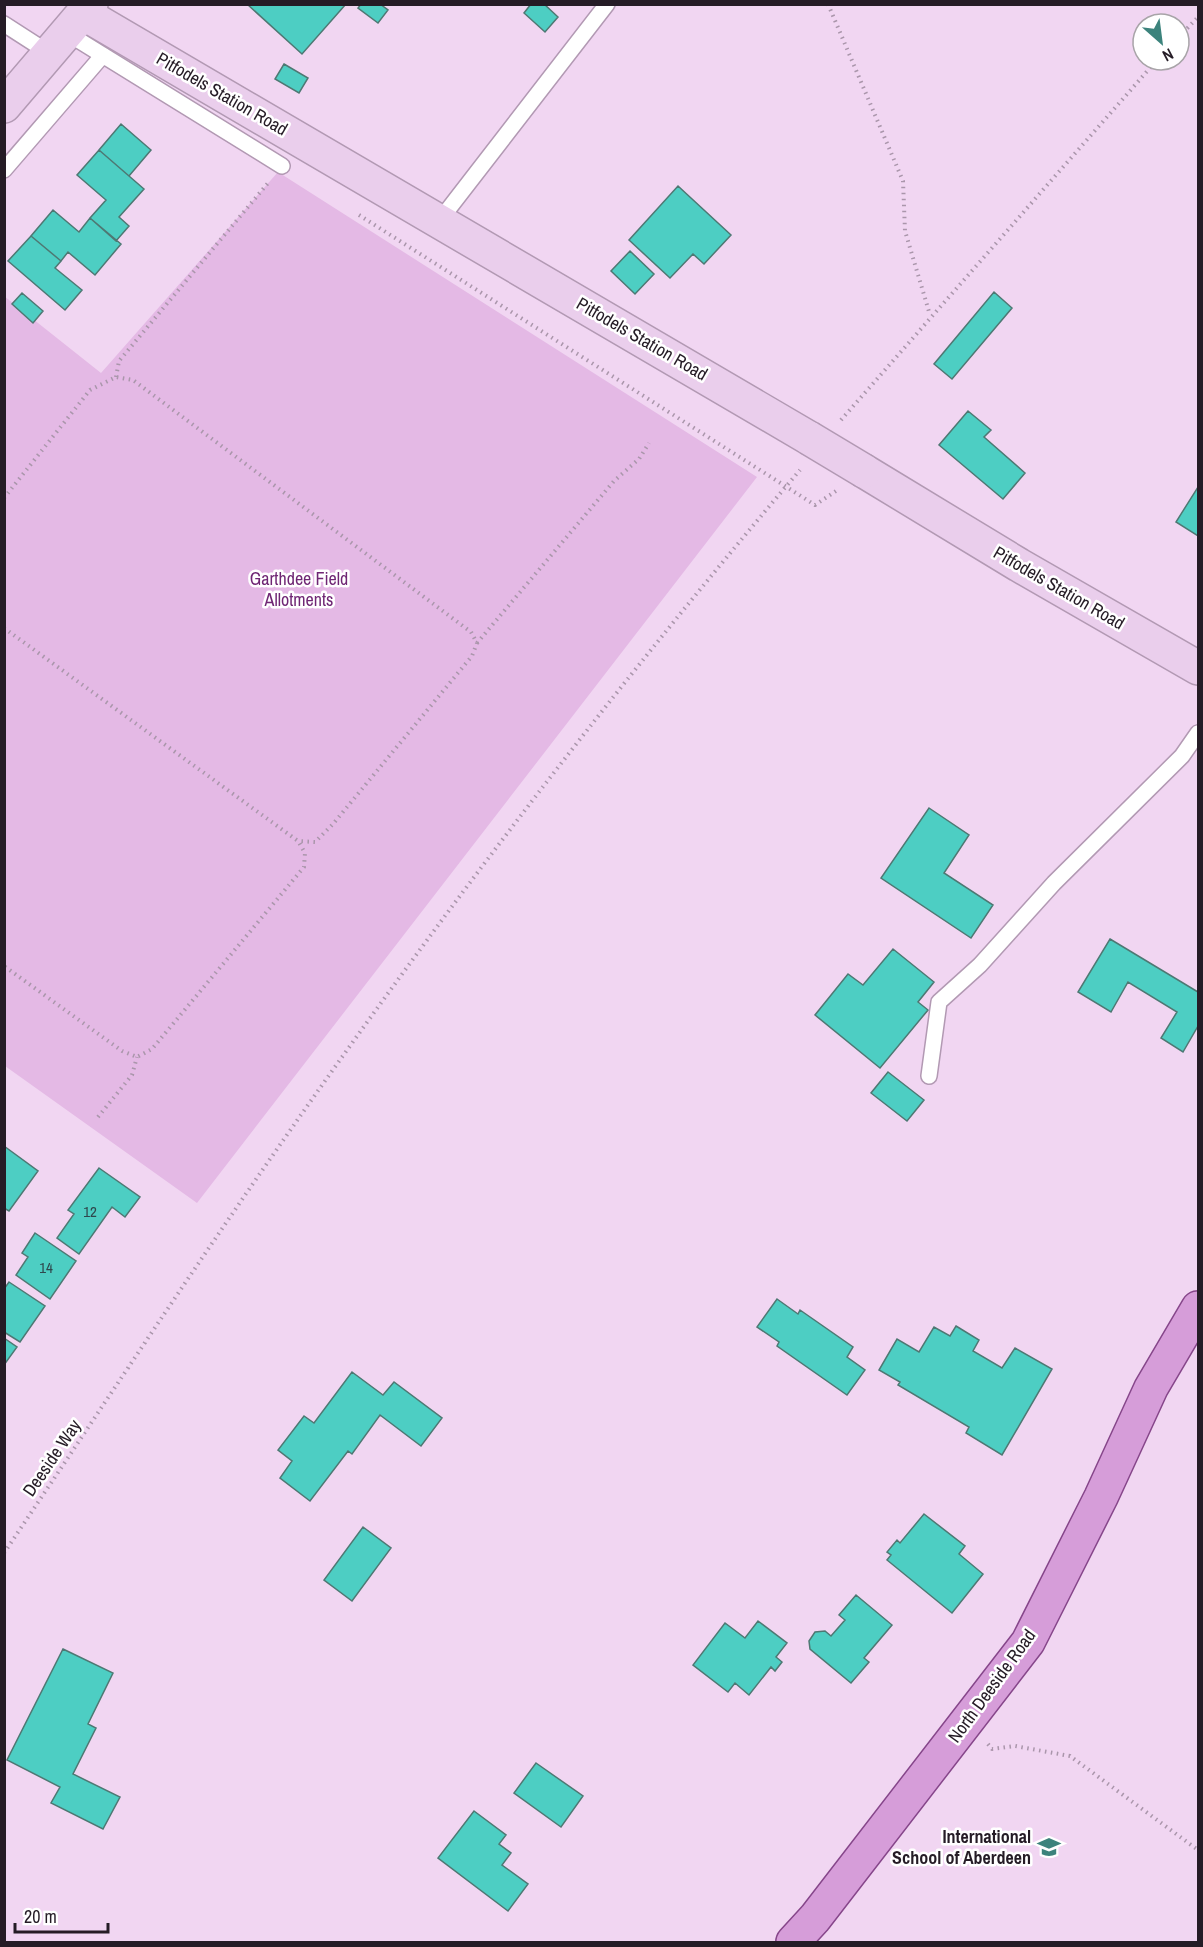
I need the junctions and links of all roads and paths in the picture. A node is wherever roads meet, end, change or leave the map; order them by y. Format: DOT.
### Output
graph roads {
  1 [pos="607,4"];
  2 [pos="828,4"];
  3 [pos="4,24"];
  4 [pos="72,26"];
  5 [pos="103,55"];
  6 [pos="1146,72"];
  7 [pos="4,106"];
  8 [pos="282,166"];
  9 [pos="4,170"];
  10 [pos="353,211"];
  11 [pos="440,220"];
  12 [pos="930,316"];
  13 [pos="116,377"];
  14 [pos="840,422"];
  15 [pos="650,443"];
  16 [pos="807,450"];
  17 [pos="864,471"];
  18 [pos="785,486"];
  19 [pos="4,498"];
  20 [pos="4,628"];
  21 [pos="477,643"];
  22 [pos="1198,668"];
  23 [pos="1198,733"];
  24 [pos="298,841"];
  25 [pos="4,966"];
  26 [pos="137,1057"];
  27 [pos="929,1076"];
  28 [pos="98,1117"];
  29 [pos="1198,1308"];
  30 [pos="4,1553"];
  31 [pos="978,1708"];
  32 [pos="1198,1851"];
  33 [pos="793,1942"];
  1 -- 11 [label="lane"];
  2 -- 12 [label="path"];
  3 -- 4 [label="lane"];
  4 -- 5 [label="lane"];
  4 -- 7 [label="street"];
  4 -- 11 [label="street, Pitfodels Station Road"];
  5 -- 8 [label="lane"];
  5 -- 9 [label="lane"];
  6 -- 12 [label="path"];
  8 -- 13 [label="path"];
  10 -- 18 [label="path"];
  11 -- 16 [label="street, Pitfodels Station Road"];
  12 -- 14 [label="path"];
  13 -- 19 [label="path"];
  13 -- 21 [label="path"];
  15 -- 21 [label="path"];
  16 -- 17 [label="street, Pitfodels Station Road, bridge"];
  16 -- 18 [label="path, Deeside Way"];
  17 -- 18 [label="path"];
  17 -- 22 [label="street, Pitfodels Station Road"];
  18 -- 30 [label="path, Deeside Way"];
  20 -- 24 [label="path"];
  21 -- 24 [label="path"];
  23 -- 27 [label="lane"];
  24 -- 26 [label="path"];
  25 -- 26 [label="path"];
  26 -- 28 [label="path"];
  29 -- 31 [label="main road, North Deeside Road"];
  31 -- 32 [label="path"];
  31 -- 33 [label="main road, North Deeside Road"];
}
